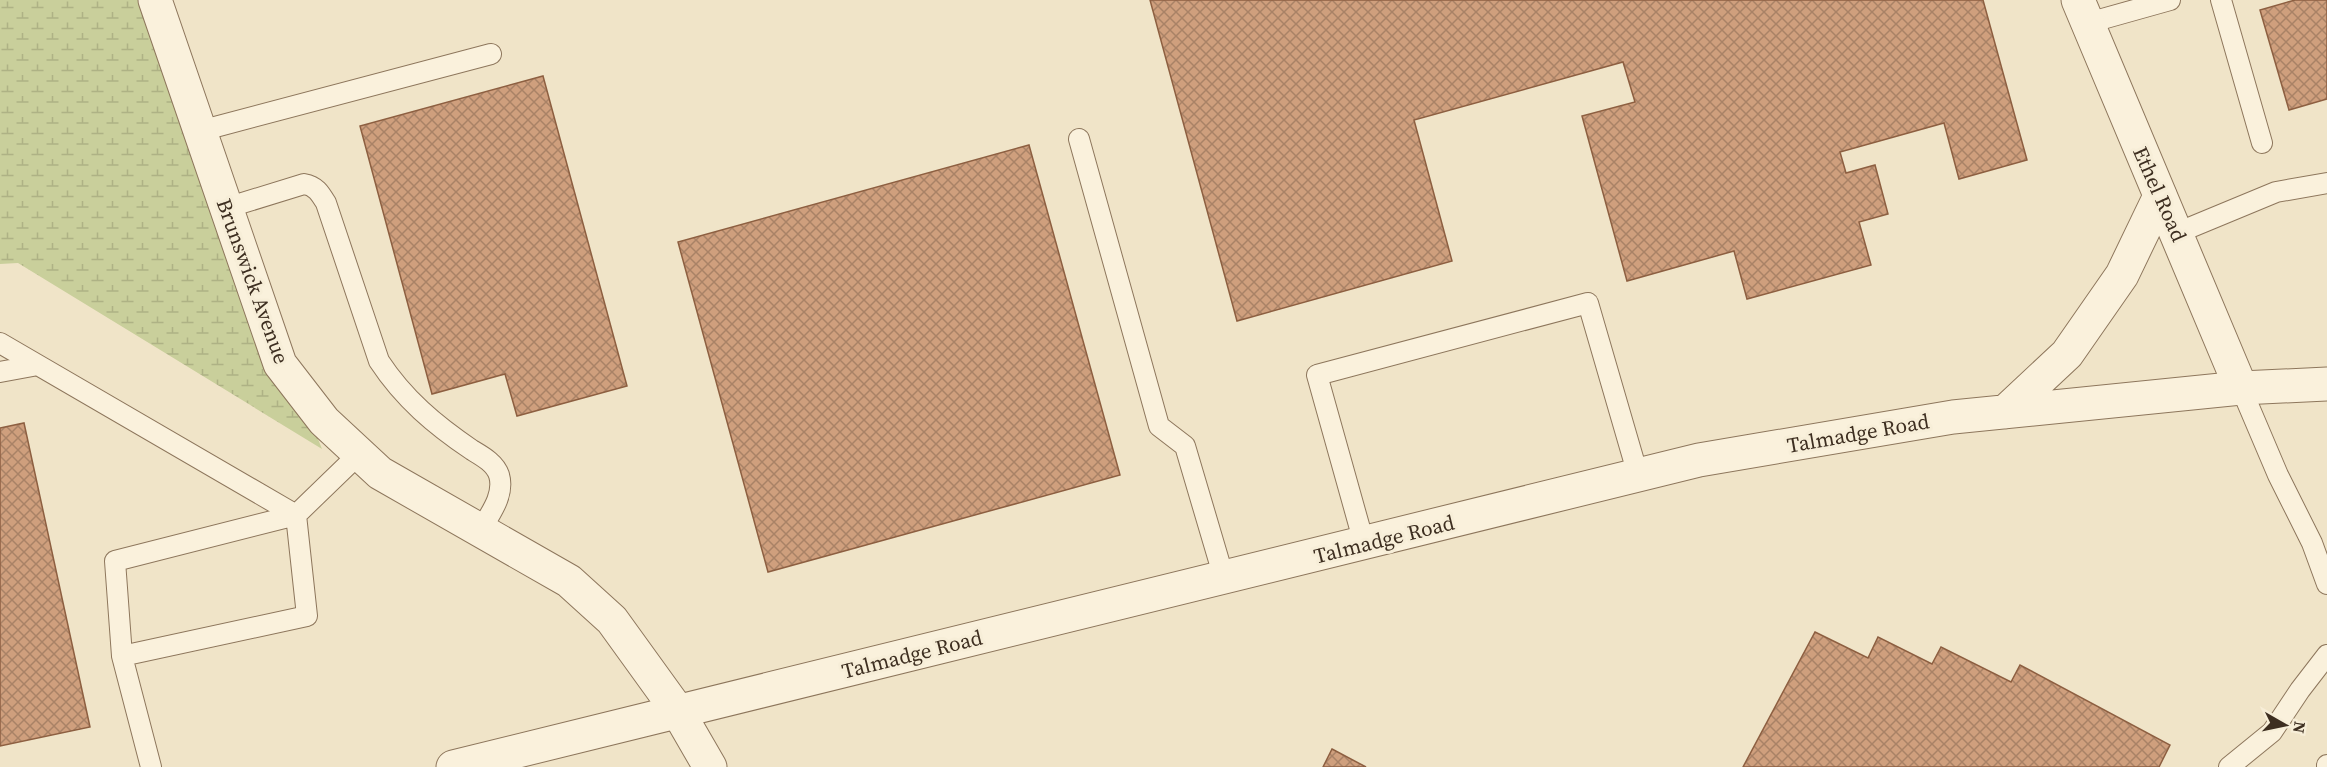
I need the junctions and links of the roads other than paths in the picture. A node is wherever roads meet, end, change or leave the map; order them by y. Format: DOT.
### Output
graph roads {
  1 [pos="155,0"];
  2 [pos="2170,0"];
  3 [pos="2222,0"];
  4 [pos="2083,11"];
  5 [pos="491,54"];
  6 [pos="200,131"];
  7 [pos="1079,139"];
  8 [pos="2262,143"];
  9 [pos="2327,183"];
  10 [pos="2160,196"];
  11 [pos="226,208"];
  12 [pos="2177,233"];
  13 [pos="0,343"];
  14 [pos="38,365"];
  15 [pos="0,372"];
  16 [pos="2327,384"];
  17 [pos="2241,388"];
  18 [pos="2005,412"];
  19 [pos="359,454"];
  20 [pos="1638,475"];
  21 [pos="296,516"];
  22 [pos="480,531"];
  23 [pos="1364,543"];
  24 [pos="1224,578"];
  25 [pos="2327,584"];
  26 [pos="2327,655"];
  27 [pos="122,656"];
  28 [pos="677,710"];
  29 [pos="151,767"];
  30 [pos="453,767"];
  31 [pos="710,767"];
  32 [pos="2229,767"];
  1 -- 6 [label="street, Brunswick Avenue"];
  2 -- 4 [label="lane"];
  3 -- 8 [label="lane"];
  4 -- 10 [label="street, Ethel Road"];
  5 -- 6 [label="lane"];
  6 -- 11 [label="street, Brunswick Avenue"];
  7 -- 24 [label="lane"];
  9 -- 12 [label="lane"];
  10 -- 12 [label="street, Ethel Road"];
  10 -- 18 [label="street"];
  11 -- 19 [label="street, Brunswick Avenue"];
  11 -- 22 [label="lane"];
  12 -- 17 [label="street, Ethel Road"];
  13 -- 14 [label="lane"];
  14 -- 15 [label="lane"];
  14 -- 21 [label="lane"];
  16 -- 17 [label="street, Talmadge Road"];
  17 -- 18 [label="street, Talmadge Road"];
  17 -- 25 [label="lane"];
  18 -- 20 [label="street, Talmadge Road"];
  19 -- 21 [label="lane"];
  19 -- 22 [label="street, Brunswick Avenue"];
  20 -- 23 [label="street, Talmadge Road"];
  20 -- 23 [label="lane"];
  21 -- 27 [label="lane"];
  21 -- 27 [label="lane"];
  22 -- 28 [label="street, Brunswick Avenue"];
  23 -- 24 [label="street, Talmadge Road"];
  24 -- 28 [label="street, Talmadge Road"];
  26 -- 32 [label="lane"];
  27 -- 29 [label="lane"];
  28 -- 30 [label="street, Talmadge Road"];
  28 -- 31 [label="street, Brunswick Avenue"];
}
